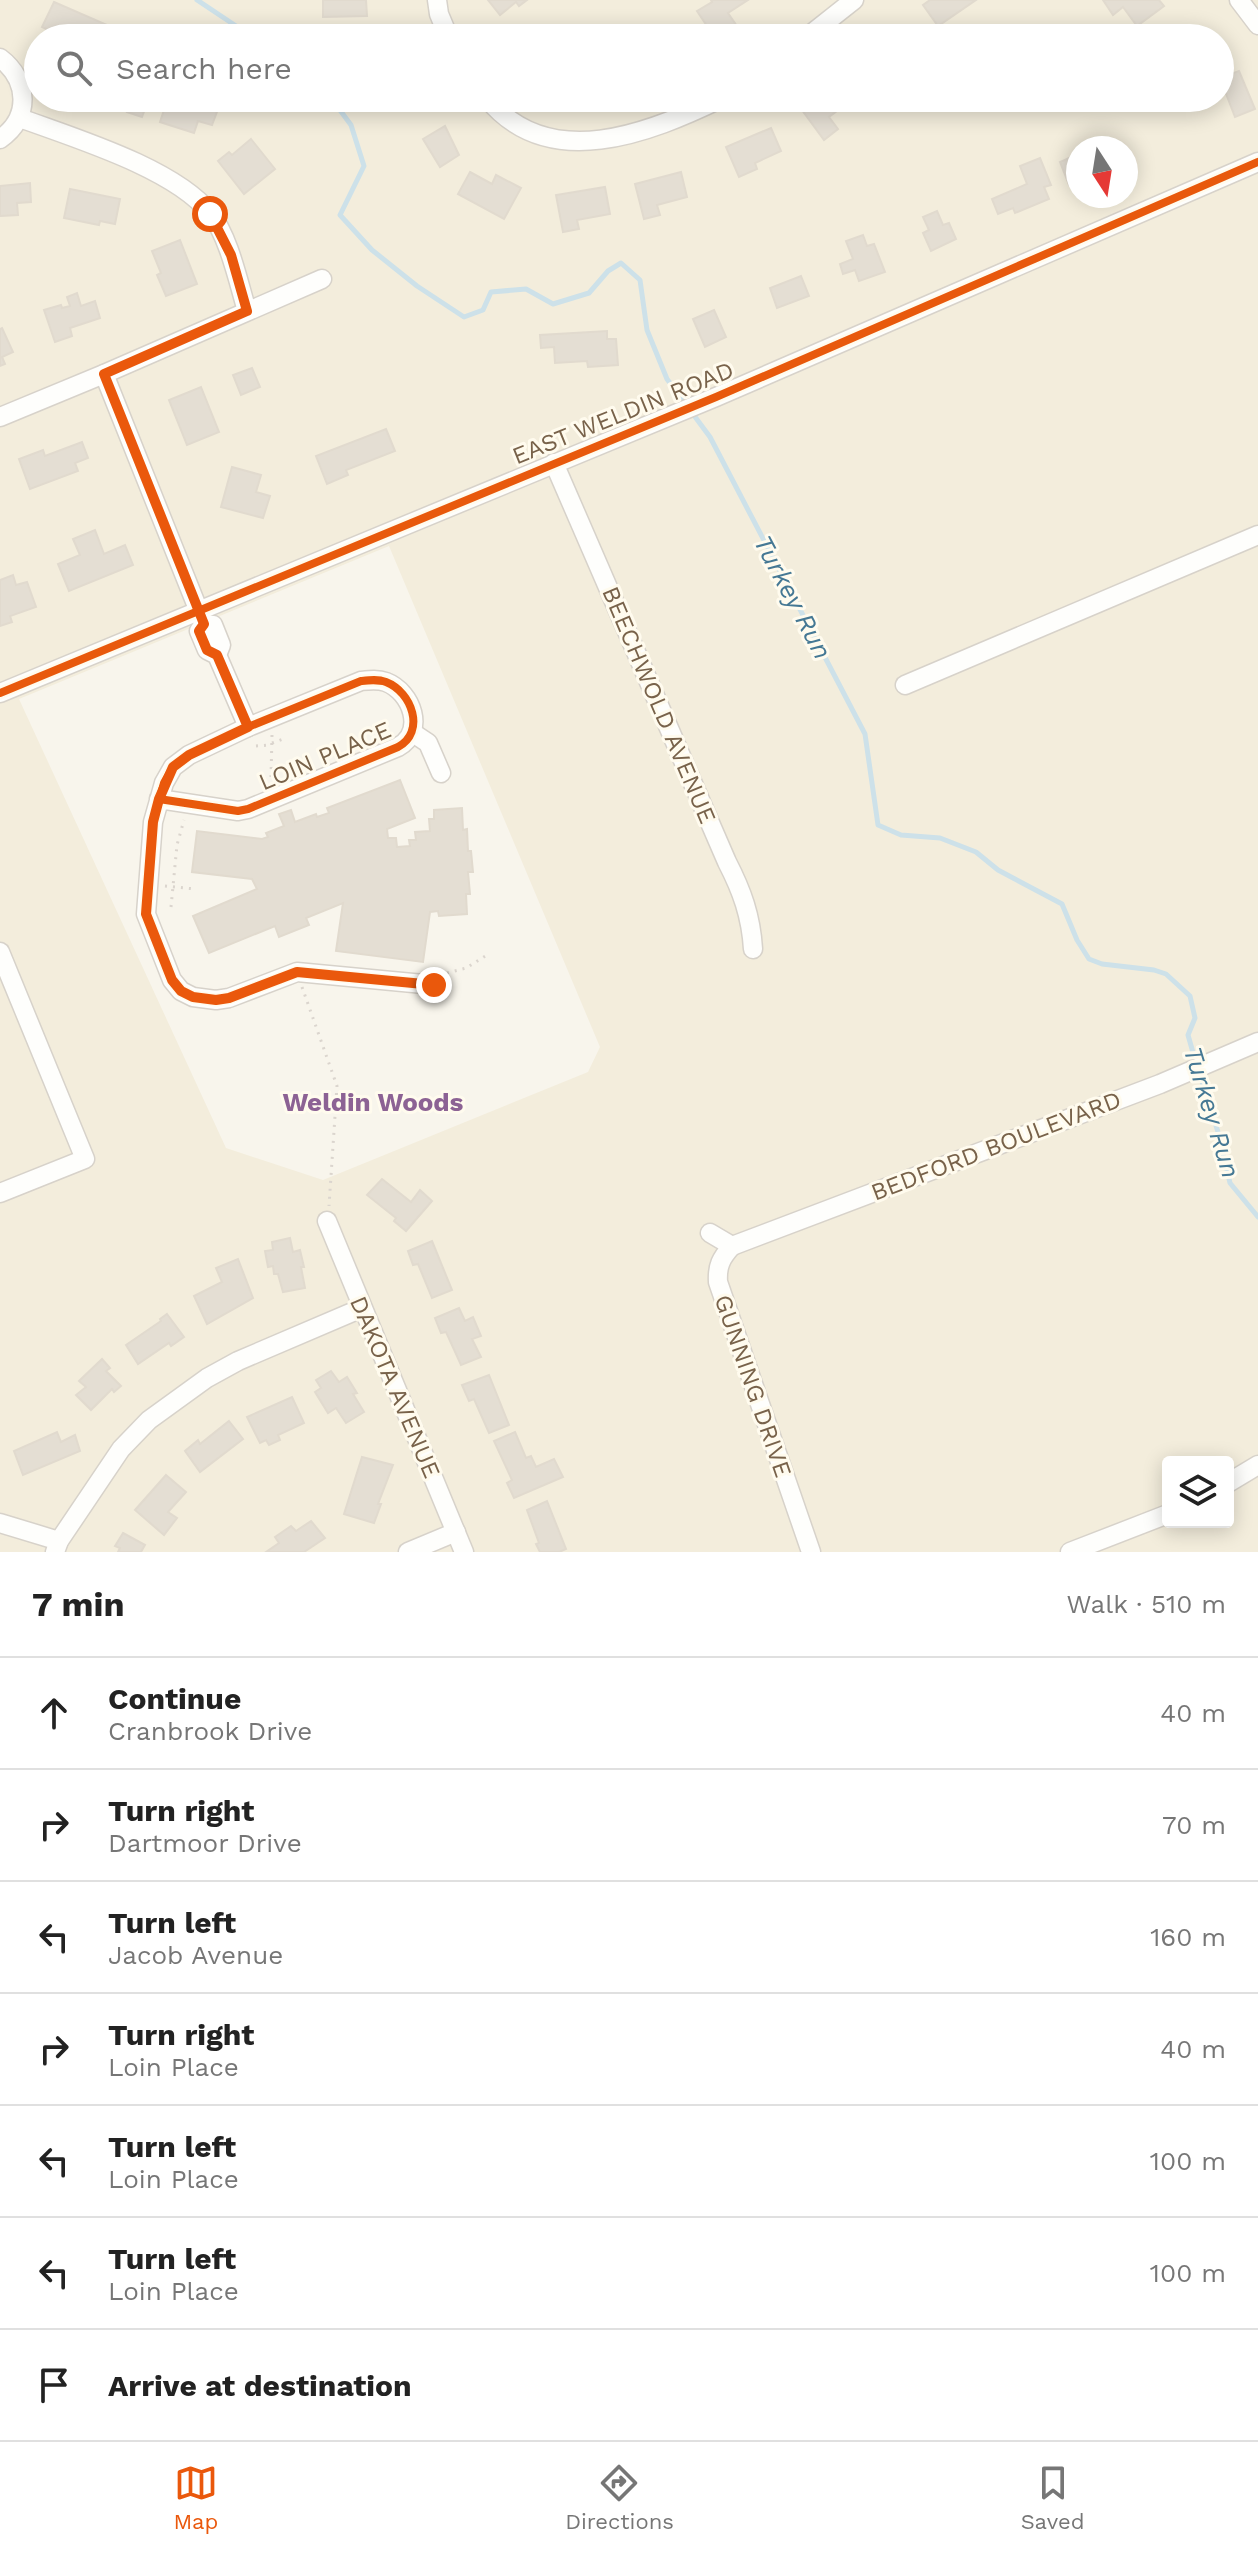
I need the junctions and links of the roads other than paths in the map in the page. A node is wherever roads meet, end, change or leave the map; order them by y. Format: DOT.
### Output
graph roads {
  1 [pos="437,0"];
  2 [pos="854,0"];
  3 [pos="1239,0"];
  4 [pos="443,24"];
  5 [pos="824,24"];
  6 [pos="1258,25"];
  7 [pos="0,58"];
  8 [pos="501,112"];
  9 [pos="693,112"];
  10 [pos="20,118"];
  11 [pos="0,139"];
  12 [pos="1258,162"];
  13 [pos="322,279"];
  14 [pos="247,311"];
  15 [pos="104,374"];
  16 [pos="0,417"];
  17 [pos="554,463"];
  18 [pos="1258,535"];
  19 [pos="201,618"];
  20 [pos="905,685"];
  21 [pos="0,693"];
  22 [pos="248,727"];
  23 [pos="413,733"];
  24 [pos="441,773"];
  25 [pos="159,799"];
  26 [pos="753,949"];
  27 [pos="0,952"];
  28 [pos="437,980"];
  29 [pos="1258,1042"];
  30 [pos="0,1193"];
  31 [pos="327,1221"];
  32 [pos="710,1233"];
  33 [pos="732,1246"];
  34 [pos="362,1308"];
  35 [pos="1258,1465"];
  36 [pos="1234,1479"];
  37 [pos="1162,1516"];
  38 [pos="0,1523"];
  39 [pos="456,1532"];
  40 [pos="57,1547"];
  41 [pos="408,1552"];
  42 [pos="464,1552"];
  43 [pos="811,1552"];
  44 [pos="1070,1552"];
  1 -- 4 [label="street"];
  2 -- 5 [label="street"];
  3 -- 6 [label="street"];
  7 -- 10 [label="street"];
  8 -- 9 [label="street"];
  10 -- 11 [label="street"];
  10 -- 14 [label="street"];
  12 -- 17 [label="street, EAST WELDIN ROAD"];
  13 -- 14 [label="street"];
  14 -- 15 [label="street"];
  15 -- 16 [label="street"];
  15 -- 19 [label="street"];
  17 -- 19 [label="street, EAST WELDIN ROAD"];
  17 -- 26 [label="street, BEECHWOLD AVENUE"];
  18 -- 20 [label="street"];
  19 -- 21 [label="street, EAST WELDIN ROAD"];
  19 -- 22 [label="street"];
  22 -- 23 [label="street, LOIN PLACE"];
  22 -- 25 [label="street, LOIN PLACE"];
  23 -- 24 [label="street"];
  23 -- 25 [label="street, LOIN PLACE"];
  25 -- 28 [label="street, LOIN PLACE"];
  27 -- 30 [label="street"];
  29 -- 33 [label="street, BEDFORD BOULEVARD"];
  31 -- 34 [label="street, DAKOTA AVENUE"];
  32 -- 33 [label="street"];
  33 -- 43 [label="street, GUNNING DRIVE"];
  34 -- 39 [label="street, DAKOTA AVENUE"];
  34 -- 40 [label="street"];
  35 -- 36 [label="street"];
  37 -- 44 [label="street"];
  38 -- 40 [label="street"];
  39 -- 41 [label="street"];
  39 -- 42 [label="street, DAKOTA AVENUE"];
}
